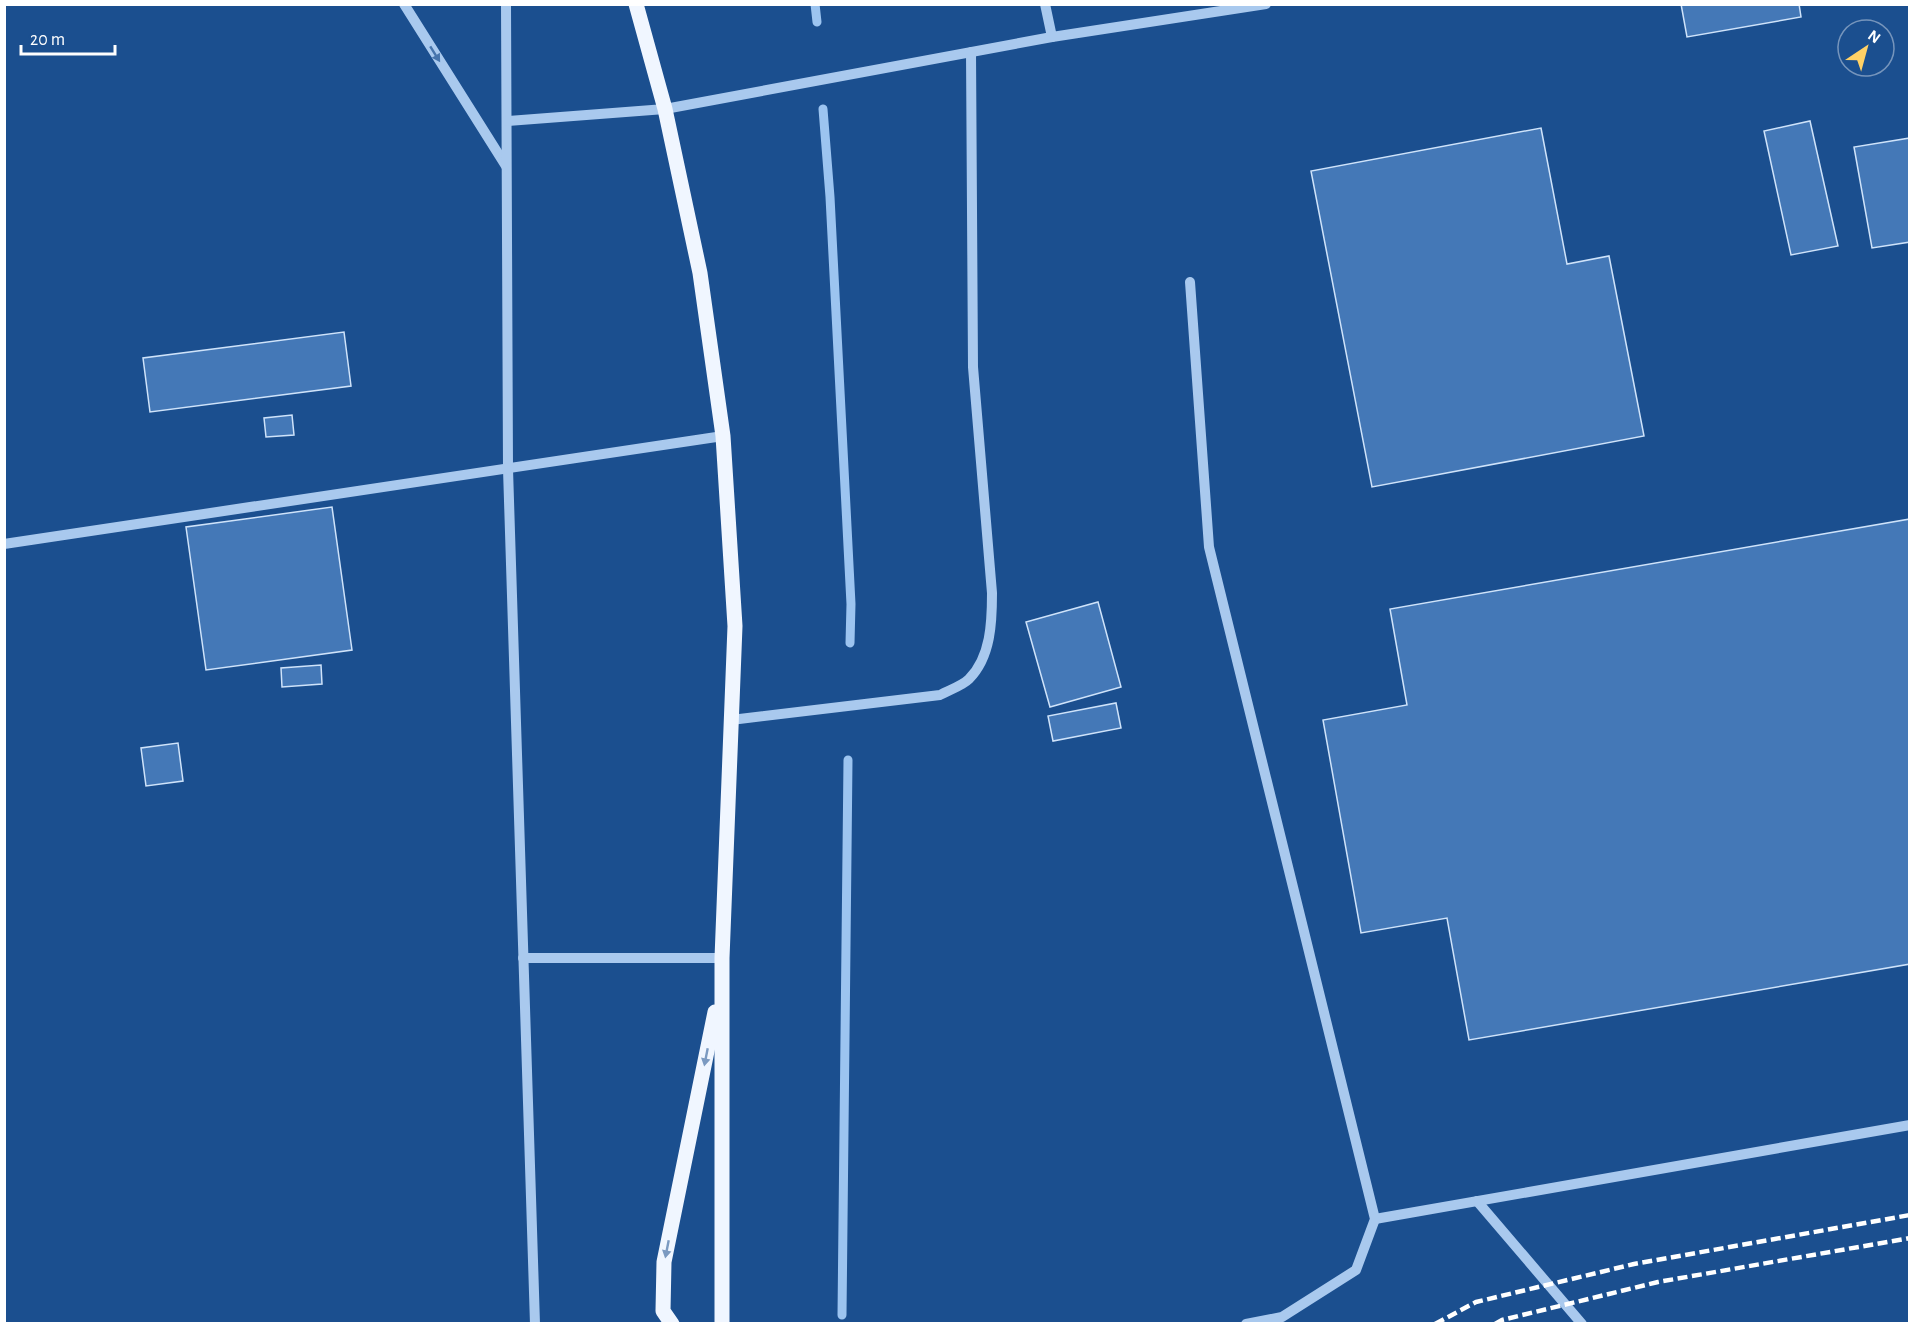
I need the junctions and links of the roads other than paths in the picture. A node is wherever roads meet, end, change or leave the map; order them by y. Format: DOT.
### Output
graph roads {
  1 [pos="404,4"];
  2 [pos="506,4"];
  3 [pos="636,4"];
  4 [pos="1045,4"];
  5 [pos="1266,4"];
  6 [pos="1052,37"];
  7 [pos="971,52"];
  8 [pos="665,109"];
  9 [pos="507,121"];
  10 [pos="507,168"];
  11 [pos="1190,282"];
  12 [pos="723,436"];
  13 [pos="508,469"];
  14 [pos="5,544"];
  15 [pos="731,720"];
  16 [pos="523,958"];
  17 [pos="722,958"];
  18 [pos="722,980"];
  19 [pos="1910,1125"];
  20 [pos="1477,1201"];
  21 [pos="1375,1219"];
  22 [pos="535,1323"];
  23 [pos="672,1323"];
  24 [pos="722,1323"];
  25 [pos="1246,1323"];
  26 [pos="1582,1323"];
  1 -- 10 [label="lane, one-way"];
  2 -- 9 [label="lane"];
  3 -- 8 [label="main road"];
  4 -- 6 [label="lane"];
  5 -- 6 [label="lane"];
  6 -- 7 [label="lane"];
  7 -- 8 [label="lane"];
  7 -- 15 [label="lane"];
  8 -- 9 [label="lane"];
  8 -- 12 [label="main road"];
  9 -- 10 [label="lane"];
  10 -- 13 [label="lane"];
  11 -- 21 [label="lane"];
  12 -- 13 [label="lane"];
  12 -- 15 [label="main road"];
  13 -- 14 [label="lane"];
  13 -- 16 [label="lane"];
  15 -- 17 [label="main road"];
  16 -- 17 [label="lane"];
  16 -- 22 [label="lane"];
  17 -- 18 [label="main road"];
  18 -- 23 [label="main road, one-way"];
  18 -- 24 [label="main road"];
  19 -- 20 [label="lane"];
  20 -- 21 [label="lane"];
  20 -- 26 [label="lane"];
  21 -- 25 [label="lane"];
}
